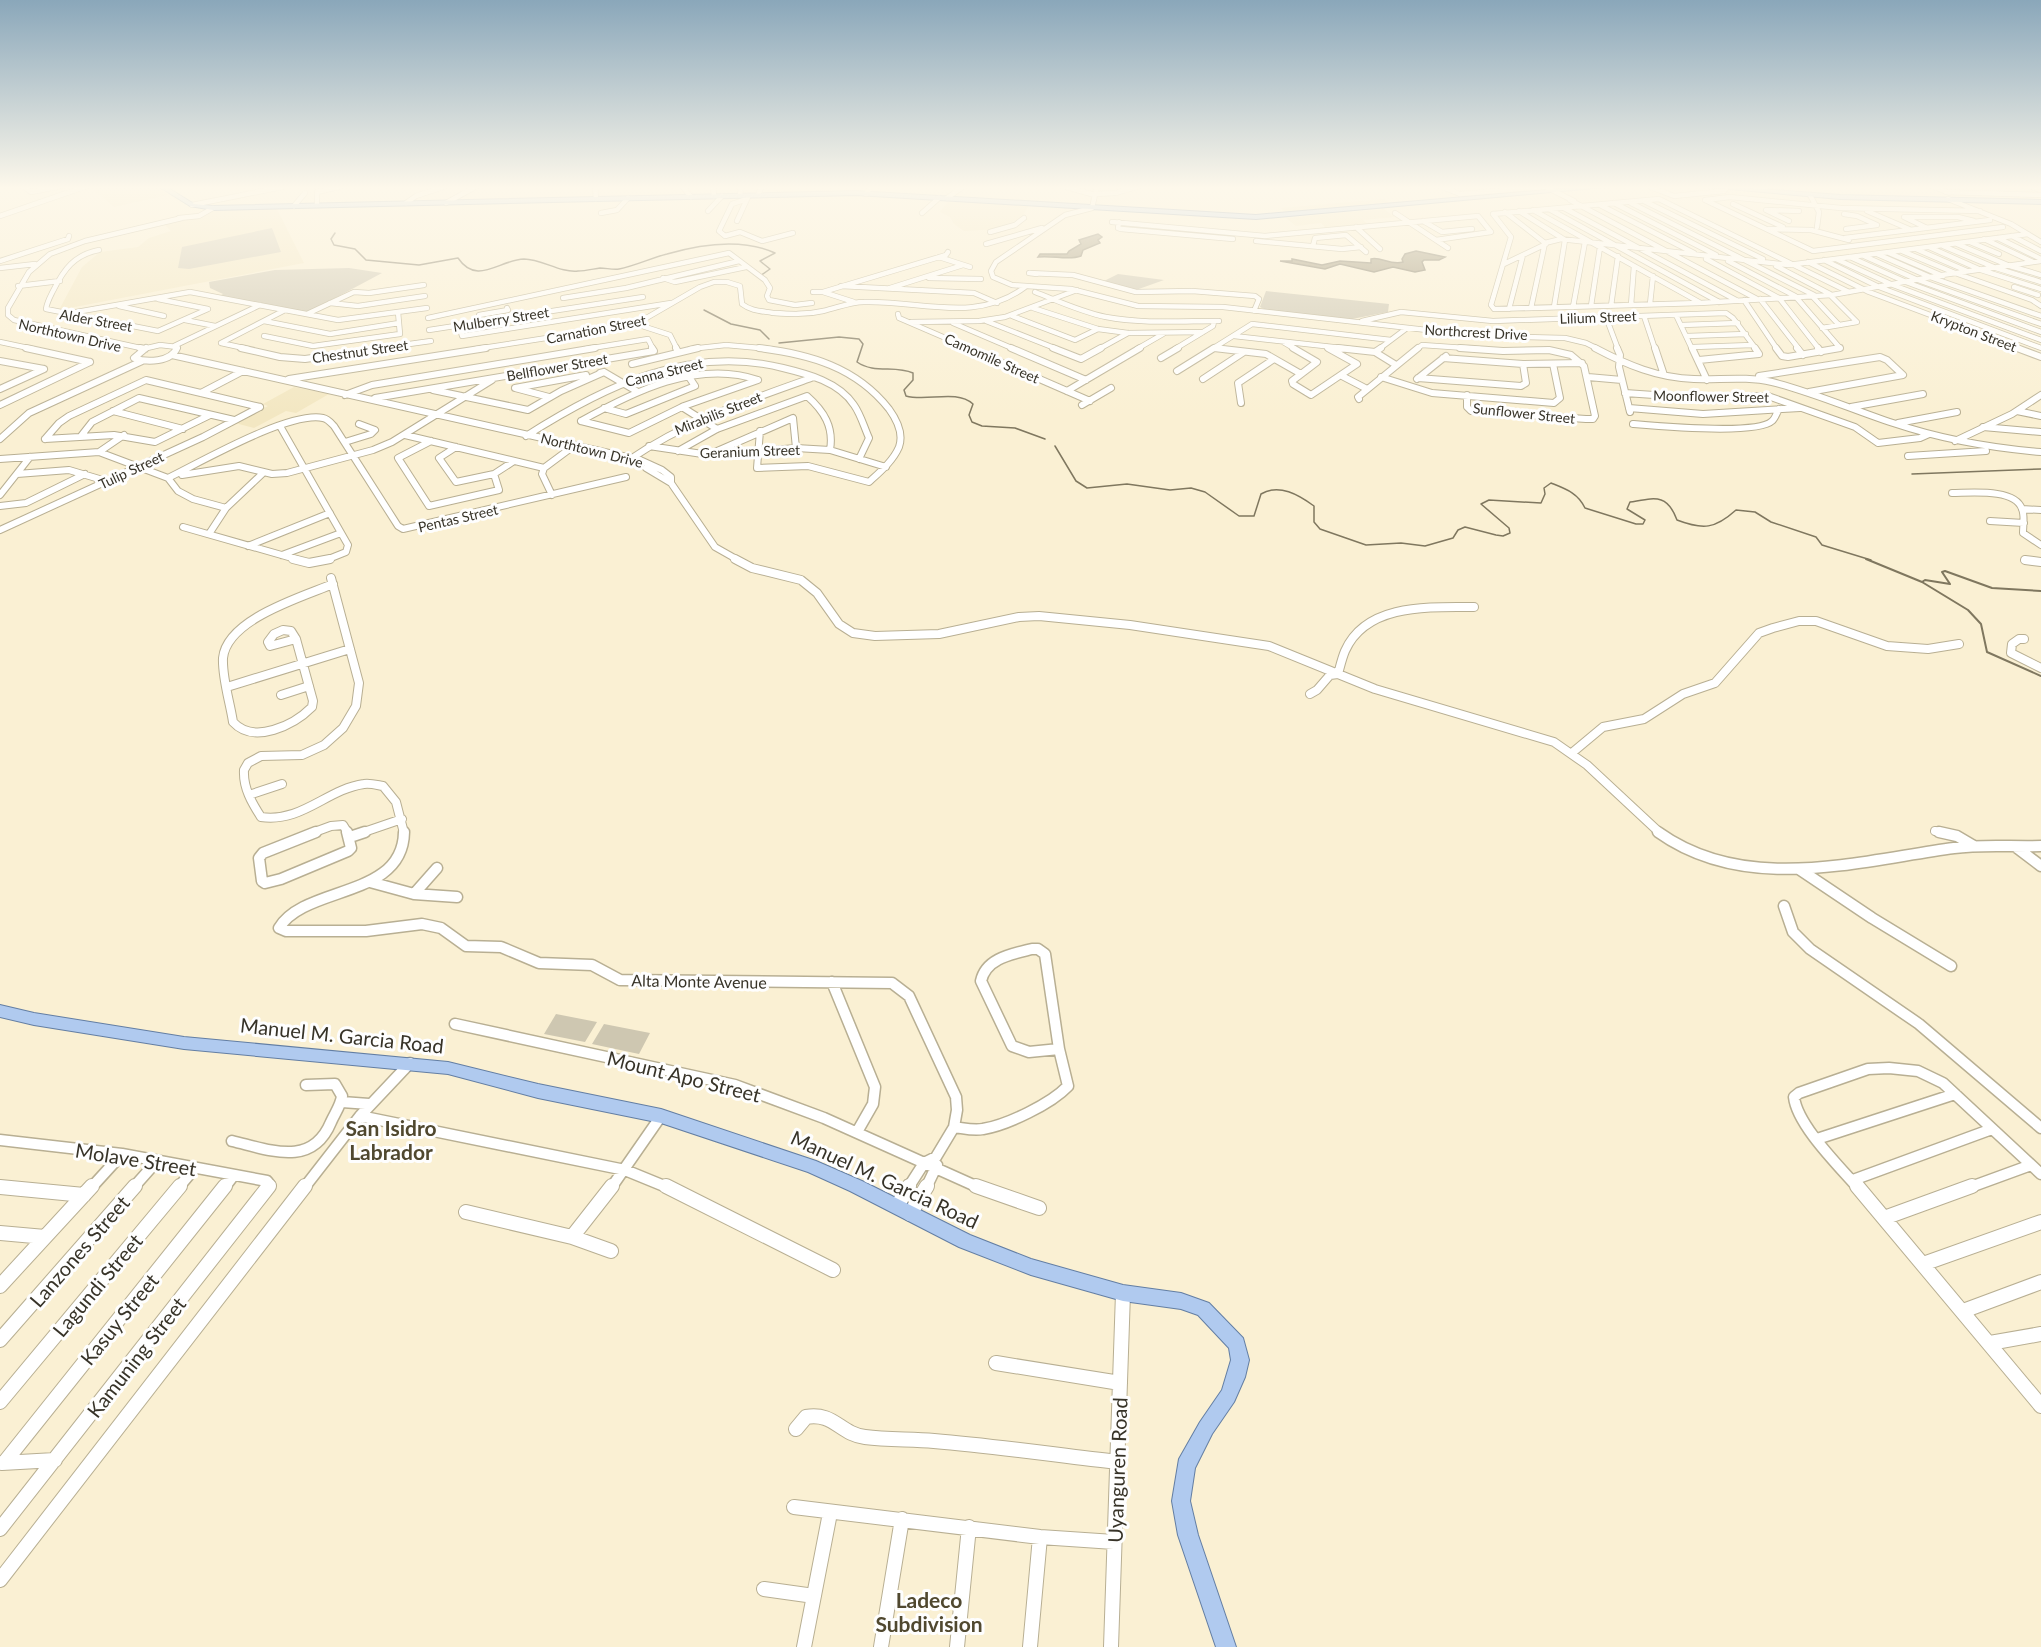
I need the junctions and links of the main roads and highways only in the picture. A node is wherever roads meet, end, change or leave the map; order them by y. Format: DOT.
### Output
graph roads {
  1 [pos="0,1011"];
  2 [pos="1226,1647"];
  1 -- 2 [label="main road, Manuel M. Garcia Road"];
}
